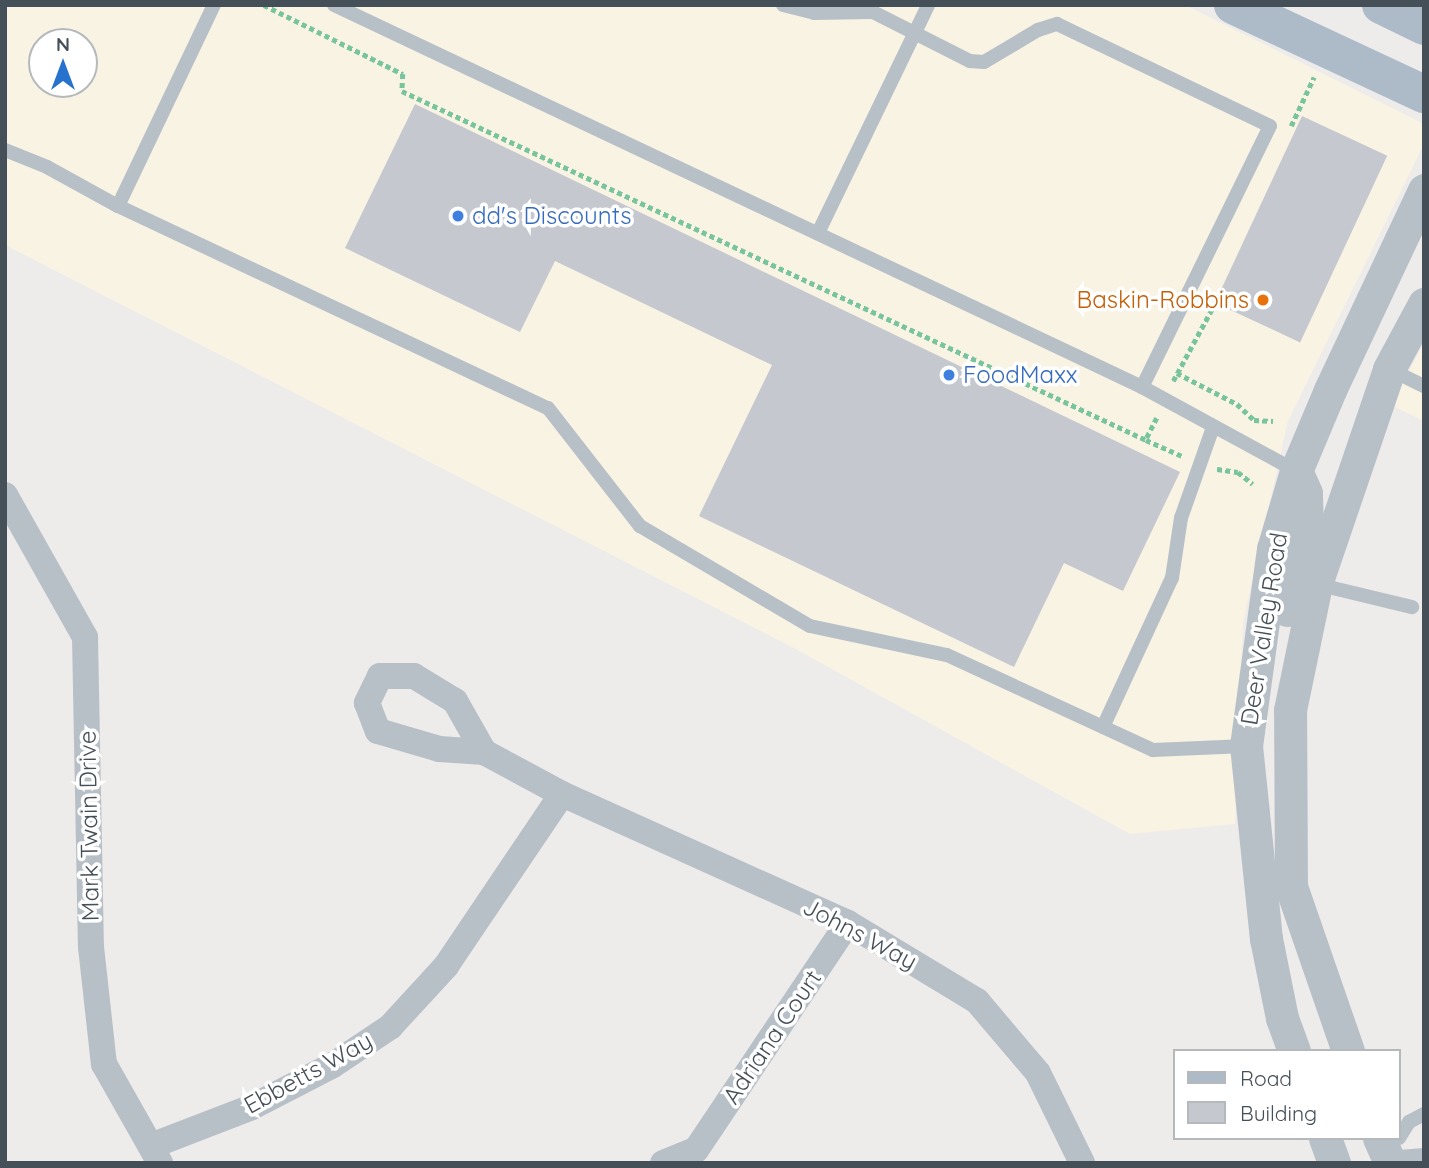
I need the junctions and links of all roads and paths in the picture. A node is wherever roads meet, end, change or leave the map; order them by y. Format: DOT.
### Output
graph roads {
  1 [pos="214,5"];
  2 [pos="264,5"];
  3 [pos="334,5"];
  4 [pos="783,5"];
  5 [pos="928,5"];
  6 [pos="1233,5"];
  7 [pos="1381,5"];
  8 [pos="1424,26"];
  9 [pos="916,33"];
  10 [pos="1314,76"];
  11 [pos="1424,94"];
  12 [pos="1287,133"];
  13 [pos="5,150"];
  14 [pos="1424,190"];
  15 [pos="118,206"];
  16 [pos="818,233"];
  17 [pos="1210,293"];
  18 [pos="1424,304"];
  19 [pos="1390,369"];
  20 [pos="1177,373"];
  21 [pos="1424,386"];
  22 [pos="1142,387"];
  23 [pos="1165,400"];
  24 [pos="1273,421"];
  25 [pos="1213,428"];
  26 [pos="1146,440"];
  27 [pos="1200,463"];
  28 [pos="1296,471"];
  29 [pos="1253,484"];
  30 [pos="5,495"];
  31 [pos="1316,584"];
  32 [pos="1412,607"];
  33 [pos="1290,710"];
  34 [pos="1103,727"];
  35 [pos="1246,746"];
  36 [pos="484,752"];
  37 [pos="562,794"];
  38 [pos="848,923"];
  39 [pos="1293,1049"];
  40 [pos="1347,1049"];
  41 [pos="1424,1114"];
  42 [pos="1401,1133"];
  43 [pos="1326,1140"];
  44 [pos="1388,1150"];
  45 [pos="156,1154"];
  46 [pos="1424,1155"];
  47 [pos="699,1156"];
  48 [pos="663,1163"];
  49 [pos="1082,1163"];
  50 [pos="1334,1163"];
  1 -- 15 [label="lane"];
  2 -- 26 [label="path"];
  3 -- 16 [label="lane"];
  4 -- 9 [label="lane"];
  5 -- 9 [label="lane"];
  6 -- 11 [label="main road"];
  7 -- 8 [label="main road"];
  9 -- 16 [label="lane"];
  9 -- 22 [label="lane"];
  10 -- 12 [label="path"];
  13 -- 15 [label="lane"];
  14 -- 28 [label="street, Deer Valley Road"];
  15 -- 34 [label="lane"];
  16 -- 22 [label="lane"];
  17 -- 20 [label="path"];
  18 -- 19 [label="street, Deer Valley Road"];
  19 -- 21 [label="lane"];
  19 -- 31 [label="street, Deer Valley Road"];
  20 -- 23 [label="path"];
  20 -- 24 [label="path"];
  22 -- 23 [label="lane"];
  23 -- 25 [label="lane"];
  23 -- 26 [label="path"];
  25 -- 27 [label="lane"];
  25 -- 28 [label="lane"];
  26 -- 27 [label="path"];
  27 -- 29 [label="path"];
  27 -- 34 [label="lane"];
  28 -- 33 [label="street"];
  28 -- 35 [label="street, Deer Valley Road"];
  30 -- 45 [label="street, Mark Twain Drive"];
  31 -- 32 [label="lane"];
  31 -- 33 [label="street, Deer Valley Road"];
  33 -- 40 [label="street, Deer Valley Road"];
  34 -- 35 [label="lane"];
  35 -- 39 [label="street, Deer Valley Road"];
  36 -- 37 [label="street, Johns Way"];
  37 -- 38 [label="street, Johns Way"];
  37 -- 45 [label="street, Ebbetts Way"];
  38 -- 47 [label="street, Adriana Court"];
  38 -- 49 [label="street, Johns Way"];
  41 -- 42 [label="lane"];
  43 -- 50 [label="street"];
  44 -- 46 [label="lane"];
  47 -- 48 [label="street, Adriana Court"];
}
